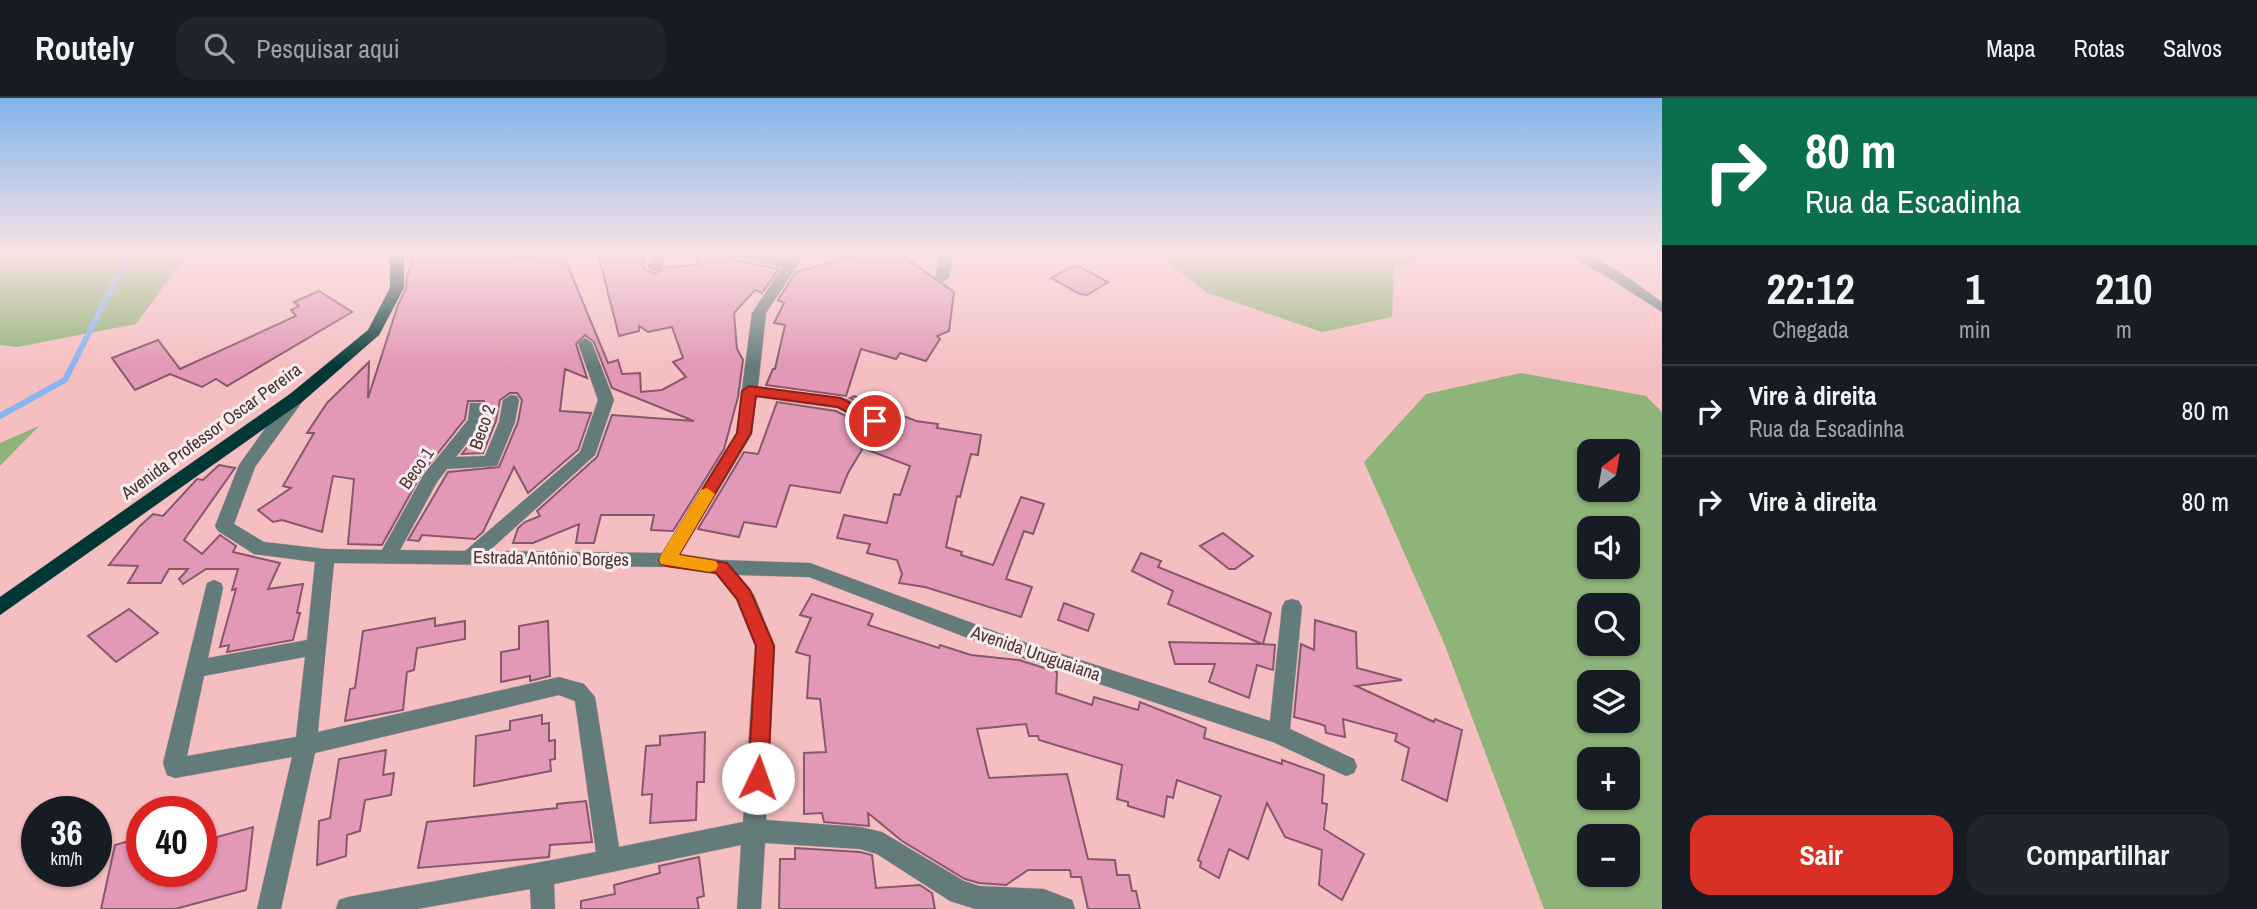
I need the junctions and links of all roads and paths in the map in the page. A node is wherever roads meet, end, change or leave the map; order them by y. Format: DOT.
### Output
graph roads {
  1 [pos="395,292"];
  2 [pos="773,292"];
  3 [pos="1638,292"];
  4 [pos="1662,308"];
  5 [pos="585,343"];
  6 [pos="749,391"];
  7 [pos="296,398"];
  8 [pos="510,400"];
  9 [pos="475,407"];
  10 [pos="892,430"];
  11 [pos="444,463"];
  12 [pos="388,555"];
  13 [pos="325,556"];
  14 [pos="470,557"];
  15 [pos="667,560"];
  16 [pos="721,567"];
  17 [pos="214,588"];
  18 [pos="0,607"];
  19 [pos="1292,607"];
  20 [pos="316,647"];
  21 [pos="195,669"];
  22 [pos="1279,734"];
  23 [pos="306,745"];
  24 [pos="1346,766"];
  25 [pos="755,831"];
  26 [pos="609,860"];
  27 [pos="541,875"];
  28 [pos="269,909"];
  29 [pos="348,909"];
  30 [pos="543,909"];
  31 [pos="750,909"];
  32 [pos="1063,909"];
  1 -- 7 [label="main road, Avenida Professor Oscar Pereira"];
  2 -- 6 [label="street"];
  3 -- 4 [label="street"];
  5 -- 14 [label="street"];
  6 -- 10 [label="street"];
  6 -- 15 [label="street"];
  7 -- 13 [label="street, Estrada Antônio Borges"];
  7 -- 18 [label="main road, Avenida Professor Oscar Pereira"];
  8 -- 11 [label="street, Beco 2"];
  9 -- 11 [label="street, Beco 1"];
  11 -- 12 [label="street, Beco 1"];
  12 -- 13 [label="street, Estrada Antônio Borges"];
  12 -- 14 [label="street, Estrada Antônio Borges"];
  13 -- 20 [label="street"];
  14 -- 15 [label="street, Estrada Antônio Borges"];
  15 -- 16 [label="street, Estrada Antônio Borges"];
  16 -- 22 [label="street, Avenida Uruguaiana"];
  16 -- 25 [label="street"];
  17 -- 21 [label="street"];
  19 -- 22 [label="street"];
  20 -- 21 [label="street"];
  20 -- 23 [label="street"];
  21 -- 23 [label="street"];
  22 -- 24 [label="street, Avenida Uruguaiana"];
  23 -- 26 [label="street"];
  23 -- 28 [label="street"];
  25 -- 26 [label="street"];
  25 -- 31 [label="street"];
  25 -- 32 [label="street"];
  26 -- 27 [label="street"];
  27 -- 29 [label="street"];
  27 -- 30 [label="street"];
}
